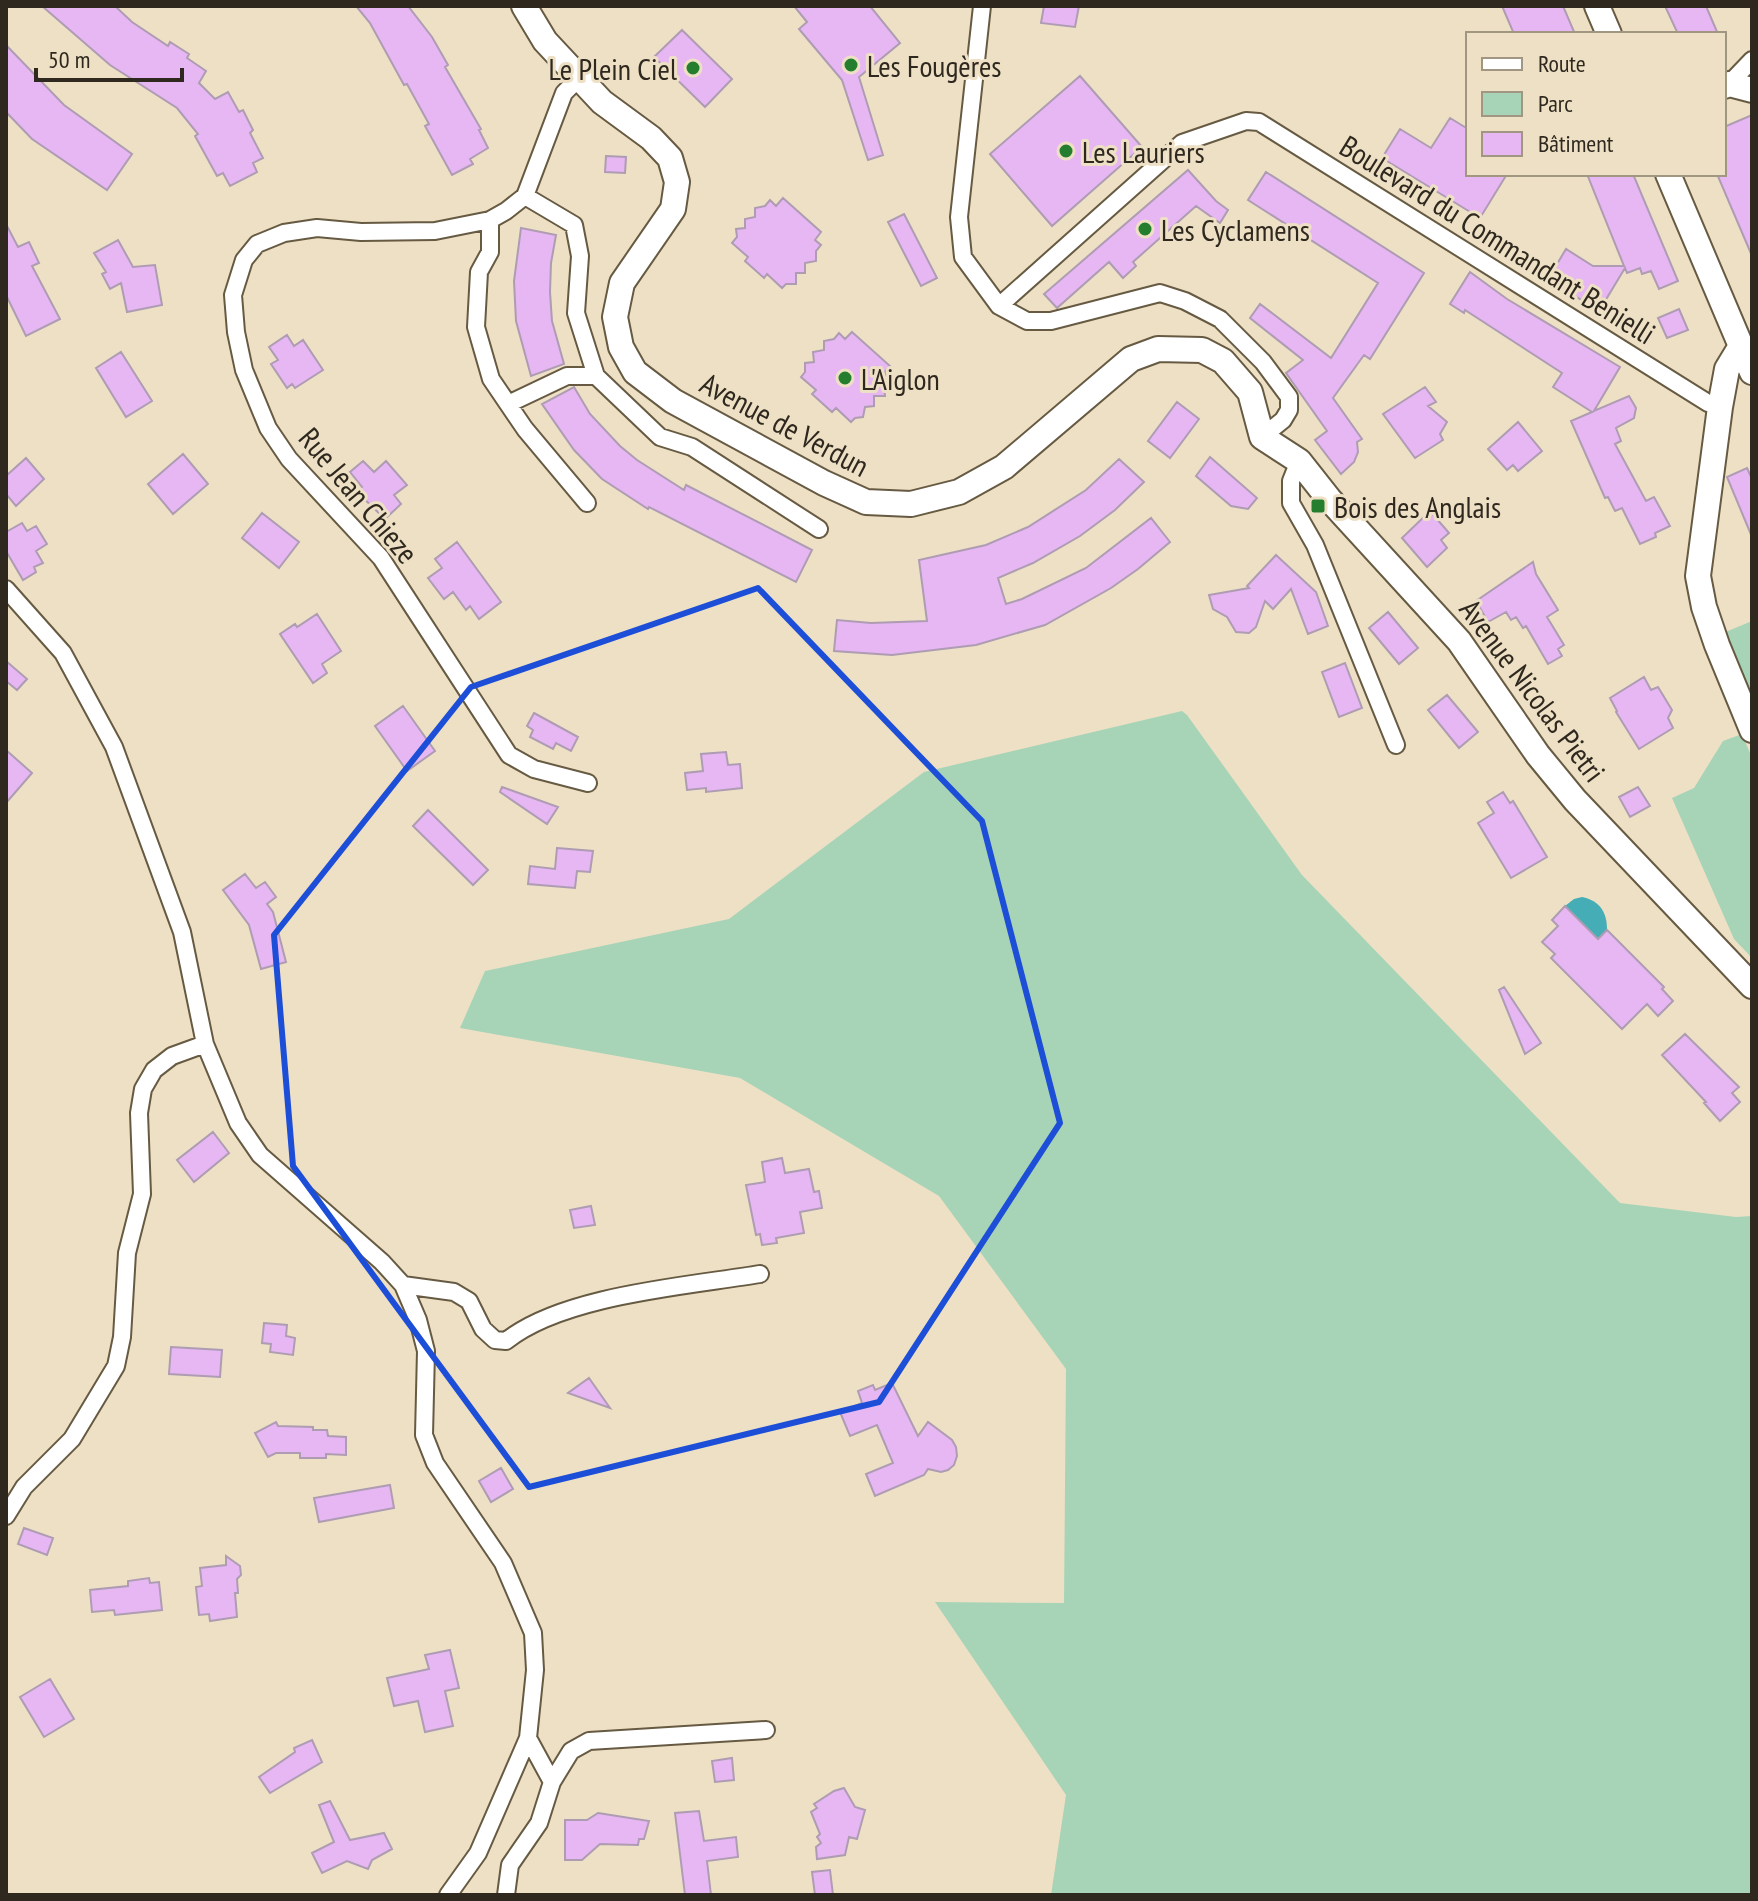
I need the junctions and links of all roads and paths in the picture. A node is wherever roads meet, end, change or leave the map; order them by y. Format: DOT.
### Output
graph roads {
  1 [pos="524,6"];
  2 [pos="982,6"];
  3 [pos="1597,6"];
  4 [pos="1608,32"];
  5 [pos="1752,60"];
  6 [pos="579,78"];
  7 [pos="1735,86"];
  8 [pos="1669,176"];
  9 [pos="525,196"];
  10 [pos="490,220"];
  11 [pos="999,306"];
  12 [pos="1741,346"];
  13 [pos="1752,372"];
  14 [pos="596,376"];
  15 [pos="508,404"];
  16 [pos="1720,407"];
  17 [pos="1262,437"];
  18 [pos="1299,461"];
  19 [pos="587,503"];
  20 [pos="819,529"];
  21 [pos="6,589"];
  22 [pos="1752,730"];
  23 [pos="1396,745"];
  24 [pos="588,783"];
  25 [pos="1752,986"];
  26 [pos="205,1044"];
  27 [pos="760,1274"];
  28 [pos="403,1285"];
  29 [pos="6,1516"];
  30 [pos="766,1730"];
  31 [pos="528,1738"];
  32 [pos="552,1782"];
  33 [pos="448,1895"];
  34 [pos="506,1895"];
  1 -- 6 [label="main road, Avenue de Verdun"];
  2 -- 11 [label="street"];
  3 -- 4 [label="main road"];
  5 -- 7 [label="street"];
  6 -- 9 [label="street"];
  6 -- 17 [label="main road, Avenue de Verdun"];
  8 -- 12 [label="main road"];
  9 -- 10 [label="street, Rue Jean Chieze"];
  9 -- 14 [label="street"];
  10 -- 15 [label="street"];
  10 -- 24 [label="street, Rue Jean Chieze"];
  11 -- 16 [label="street, Boulevard du Commandant Benielli"];
  11 -- 17 [label="street"];
  12 -- 13 [label="main road"];
  12 -- 16 [label="main road"];
  14 -- 15 [label="street"];
  14 -- 20 [label="street"];
  15 -- 19 [label="street"];
  16 -- 22 [label="main road"];
  17 -- 18 [label="main road, Avenue Nicolas Pietri"];
  18 -- 23 [label="street"];
  18 -- 25 [label="main road, Avenue Nicolas Pietri"];
  21 -- 26 [label="street"];
  26 -- 28 [label="street"];
  26 -- 29 [label="street"];
  27 -- 28 [label="street"];
  28 -- 31 [label="street"];
  30 -- 32 [label="street"];
  31 -- 32 [label="street"];
  31 -- 33 [label="street"];
  32 -- 34 [label="street"];
}
